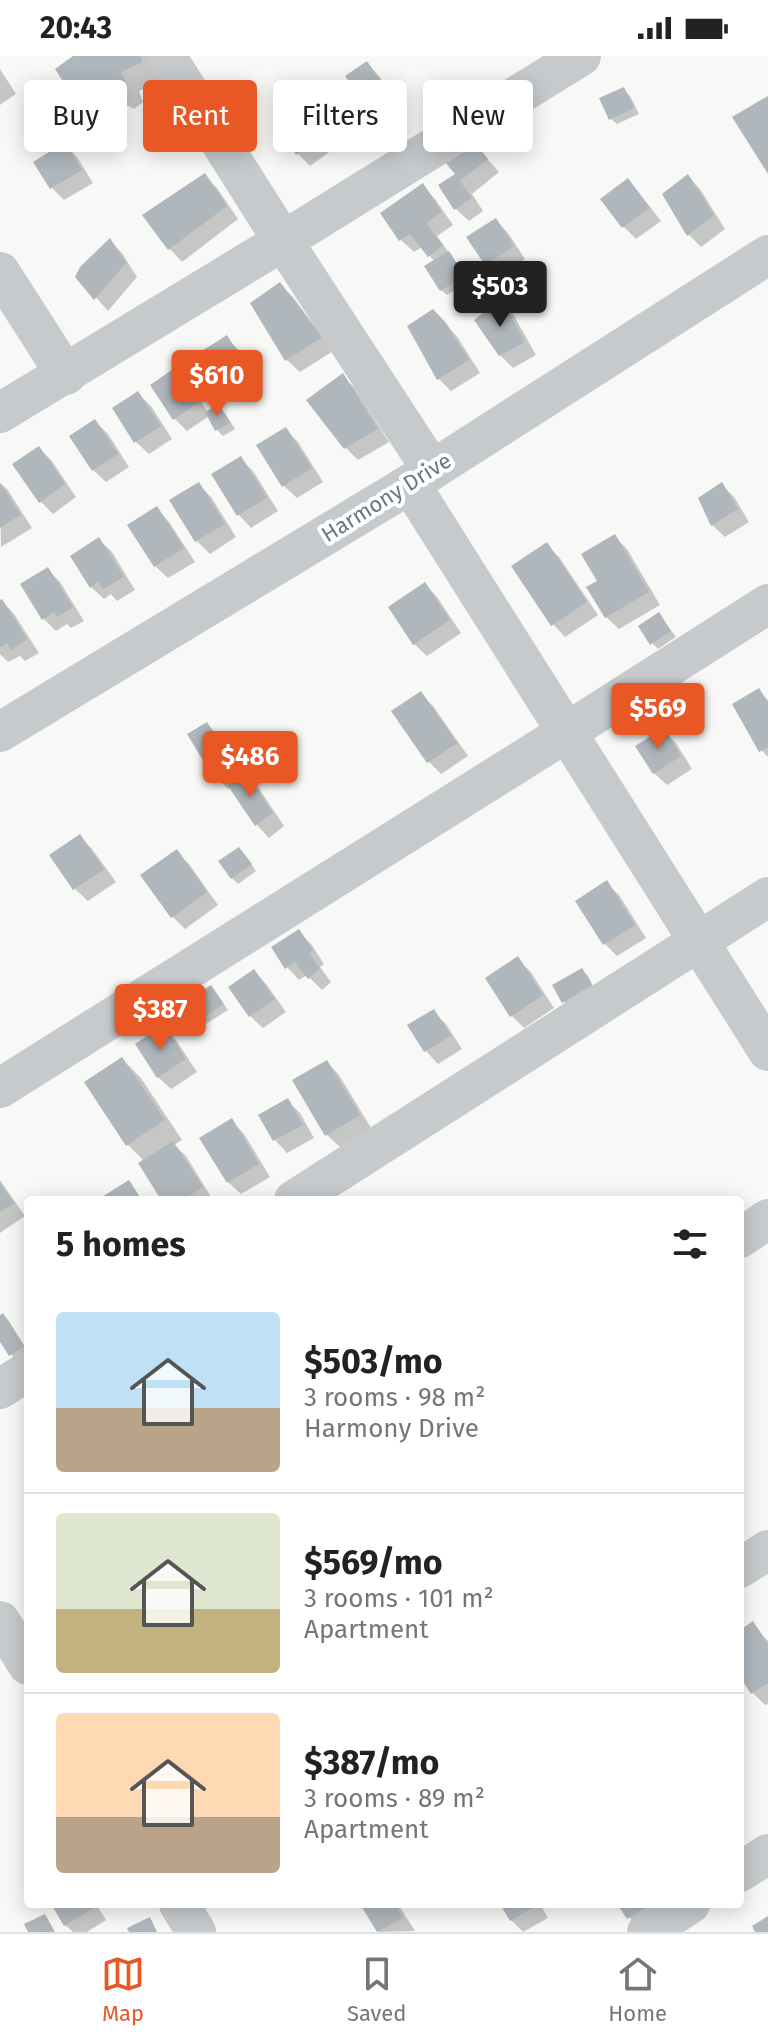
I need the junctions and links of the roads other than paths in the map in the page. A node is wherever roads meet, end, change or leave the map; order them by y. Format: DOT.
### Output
graph roads {
  1 [pos="166,56"];
  2 [pos="581,56"];
  3 [pos="283,241"];
  4 [pos="768,255"];
  5 [pos="0,272"];
  6 [pos="66,375"];
  7 [pos="0,413"];
  8 [pos="421,477"];
  9 [pos="768,604"];
  10 [pos="0,732"];
  11 [pos="567,732"];
  12 [pos="768,897"];
  13 [pos="698,940"];
  14 [pos="768,1051"];
  15 [pos="0,1088"];
  16 [pos="300,1196"];
  17 [pos="768,1219"];
  18 [pos="744,1235"];
  19 [pos="24,1374"];
  20 [pos="0,1389"];
  21 [pos="768,1550"];
  22 [pos="744,1565"];
  23 [pos="0,1621"];
  24 [pos="24,1659"];
  25 [pos="768,1854"];
  26 [pos="744,1869"];
  27 [pos="684,1908"];
  28 [pos="647,1932"];
  1 -- 3 [label="street"];
  2 -- 3 [label="street"];
  3 -- 6 [label="street"];
  3 -- 8 [label="street"];
  4 -- 8 [label="street, Harmony Drive"];
  5 -- 6 [label="street"];
  6 -- 7 [label="street"];
  8 -- 10 [label="street, Harmony Drive"];
  8 -- 11 [label="street"];
  9 -- 11 [label="street"];
  11 -- 13 [label="street"];
  11 -- 15 [label="street"];
  12 -- 13 [label="street"];
  13 -- 14 [label="street"];
  13 -- 16 [label="street"];
  17 -- 18 [label="street"];
  19 -- 20 [label="street"];
  21 -- 22 [label="street"];
  23 -- 24 [label="street"];
  25 -- 26 [label="street"];
  27 -- 28 [label="street"];
}
